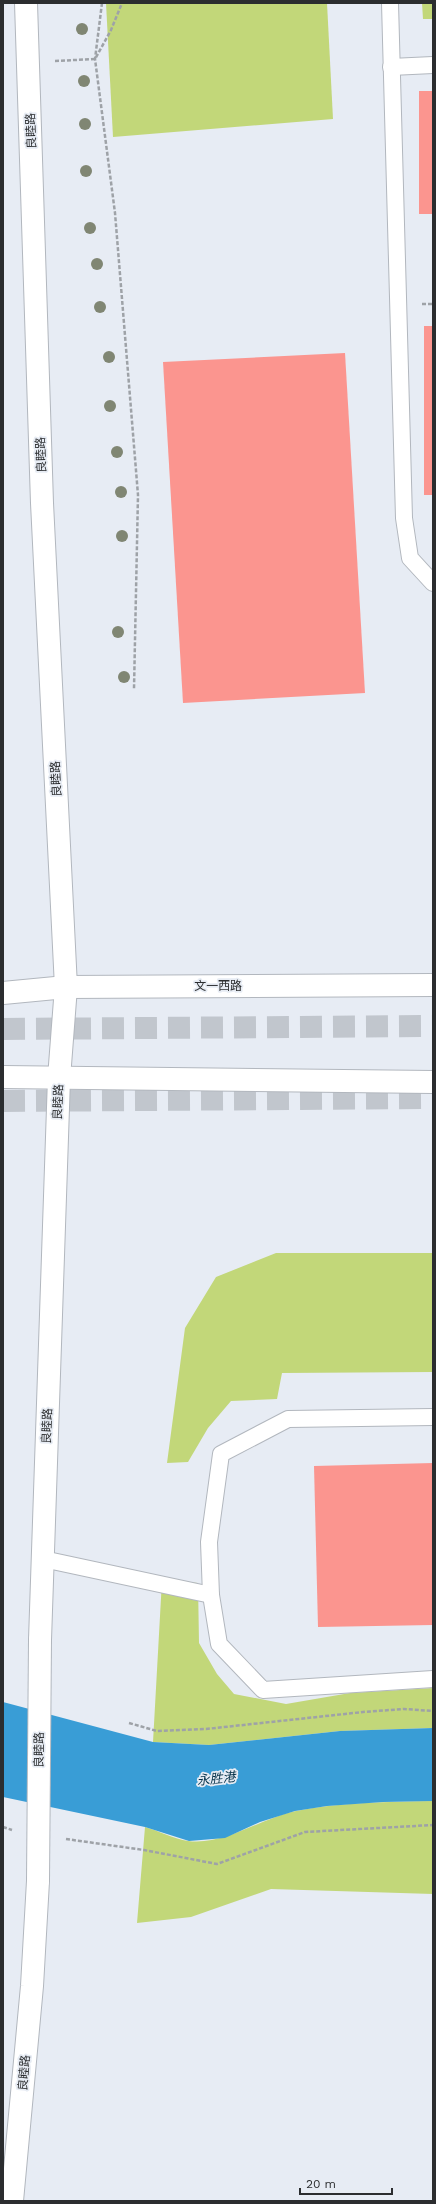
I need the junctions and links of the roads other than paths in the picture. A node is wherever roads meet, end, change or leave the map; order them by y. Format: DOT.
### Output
graph roads {
  1 [pos="26,3"];
  2 [pos="390,3"];
  3 [pos="433,65"];
  4 [pos="391,67"];
  5 [pos="433,583"];
  6 [pos="433,985"];
  7 [pos="66,987"];
  8 [pos="3,993"];
  9 [pos="3,1077"];
  10 [pos="59,1078"];
  11 [pos="433,1082"];
  12 [pos="433,1417"];
  13 [pos="43,1559"];
  14 [pos="211,1595"];
  15 [pos="433,1679"];
  16 [pos="12,2201"];
  1 -- 7 [label="main road, 良睦路"];
  2 -- 4 [label="lane"];
  3 -- 4 [label="lane"];
  4 -- 5 [label="lane"];
  6 -- 7 [label="main road, 文一西路"];
  7 -- 8 [label="main road, 文一西路"];
  7 -- 10 [label="main road, 良睦路"];
  9 -- 10 [label="main road"];
  10 -- 11 [label="main road"];
  10 -- 13 [label="main road, 良睦路"];
  12 -- 14 [label="lane"];
  13 -- 14 [label="lane"];
  13 -- 16 [label="main road, 良睦路, bridge"];
  14 -- 15 [label="lane"];
}
